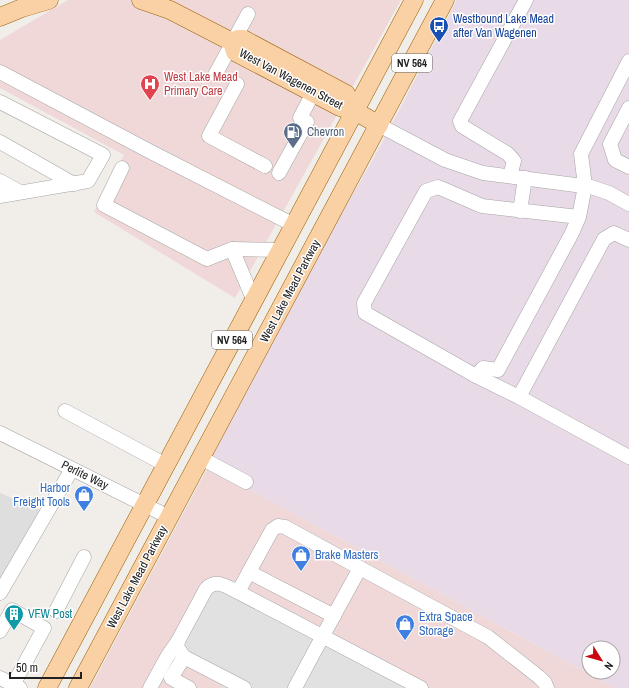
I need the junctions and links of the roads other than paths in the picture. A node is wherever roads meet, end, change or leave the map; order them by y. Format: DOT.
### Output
graph roads {
  1 [pos="49,0"];
  2 [pos="141,0"];
  3 [pos="414,0"];
  4 [pos="445,0"];
  5 [pos="526,0"];
  6 [pos="248,14"];
  7 [pos="0,17"];
  8 [pos="232,42"];
  9 [pos="629,61"];
  10 [pos="0,72"];
  11 [pos="215,75"];
  12 [pos="237,84"];
  13 [pos="313,93"];
  14 [pos="0,102"];
  15 [pos="629,108"];
  16 [pos="355,111"];
  17 [pos="379,125"];
  18 [pos="0,142"];
  19 [pos="265,166"];
  20 [pos="629,167"];
  21 [pos="122,168"];
  22 [pos="279,173"];
  23 [pos="510,176"];
  24 [pos="525,178"];
  25 [pos="0,181"];
  26 [pos="74,184"];
  27 [pos="585,186"];
  28 [pos="20,192"];
  29 [pos="0,196"];
  30 [pos="629,204"];
  31 [pos="520,211"];
  32 [pos="579,217"];
  33 [pos="294,225"];
  34 [pos="629,240"];
  35 [pos="232,249"];
  36 [pos="281,250"];
  37 [pos="254,301"];
  38 [pos="476,376"];
  39 [pos="519,397"];
  40 [pos="65,411"];
  41 [pos="0,433"];
  42 [pos="629,457"];
  43 [pos="201,458"];
  44 [pos="166,465"];
  45 [pos="72,468"];
  46 [pos="246,482"];
  47 [pos="145,505"];
  48 [pos="169,517"];
  49 [pos="84,557"];
  50 [pos="360,568"];
  51 [pos="249,572"];
  52 [pos="238,592"];
  53 [pos="0,593"];
  54 [pos="56,611"];
  55 [pos="334,616"];
  56 [pos="0,631"];
  57 [pos="323,636"];
  58 [pos="178,641"];
  59 [pos="184,657"];
  60 [pos="0,678"];
  61 [pos="224,683"];
  62 [pos="17,686"];
  63 [pos="47,688"];
  64 [pos="78,688"];
  65 [pos="150,688"];
  66 [pos="189,688"];
  67 [pos="244,688"];
  68 [pos="295,688"];
  69 [pos="420,688"];
  70 [pos="547,688"];
  1 -- 7 [label="main road"];
  2 -- 8 [label="main road, West Van Wagenen Street"];
  3 -- 16 [label="main road, NV 564"];
  4 -- 17 [label="main road, West Lake Mead Parkway / NV 564"];
  5 -- 23 [label="street"];
  6 -- 8 [label="street"];
  8 -- 11 [label="street"];
  8 -- 13 [label="main road, West Van Wagenen Street"];
  8 -- 16 [label="main road, West Van Wagenen Street"];
  9 -- 27 [label="street"];
  10 -- 33 [label="street"];
  12 -- 19 [label="street"];
  13 -- 16 [label="main road, West Van Wagenen Street"];
  13 -- 22 [label="street"];
  14 -- 26 [label="street"];
  15 -- 20 [label="street"];
  16 -- 17 [label="main road, West Van Wagenen Street"];
  16 -- 33 [label="main road, NV 564"];
  17 -- 23 [label="street"];
  17 -- 43 [label="main road, West Lake Mead Parkway / NV 564"];
  18 -- 26 [label="street"];
  21 -- 35 [label="street"];
  23 -- 24 [label="street"];
  24 -- 27 [label="street"];
  24 -- 31 [label="street"];
  25 -- 28 [label="street"];
  26 -- 28 [label="street"];
  27 -- 30 [label="street"];
  27 -- 32 [label="street"];
  28 -- 29 [label="street"];
  31 -- 32 [label="street"];
  31 -- 38 [label="street"];
  32 -- 38 [label="street"];
  33 -- 36 [label="main road, NV 564"];
  34 -- 39 [label="street"];
  35 -- 36 [label="street"];
  35 -- 37 [label="street"];
  36 -- 37 [label="main road, NV 564"];
  37 -- 44 [label="main road, NV 564"];
  38 -- 39 [label="street"];
  39 -- 42 [label="street"];
  40 -- 44 [label="street"];
  41 -- 45 [label="street, Perlite Way"];
  43 -- 46 [label="street"];
  43 -- 48 [label="main road, West Lake Mead Parkway / NV 564"];
  44 -- 47 [label="main road, NV 564"];
  45 -- 47 [label="street, Perlite Way"];
  45 -- 53 [label="street"];
  47 -- 48 [label="street, Perlite Way"];
  47 -- 63 [label="main road, NV 564"];
  48 -- 64 [label="main road, West Lake Mead Parkway / NV 564"];
  49 -- 54 [label="street"];
  50 -- 51 [label="street"];
  50 -- 55 [label="street"];
  50 -- 70 [label="street"];
  51 -- 52 [label="street"];
  51 -- 55 [label="street"];
  52 -- 57 [label="street"];
  52 -- 58 [label="street"];
  55 -- 57 [label="street"];
  56 -- 62 [label="street"];
  57 -- 68 [label="street"];
  57 -- 69 [label="street"];
  58 -- 59 [label="street"];
  58 -- 65 [label="street"];
  59 -- 61 [label="street"];
  59 -- 66 [label="street"];
  60 -- 62 [label="street"];
  61 -- 67 [label="street"];
}
